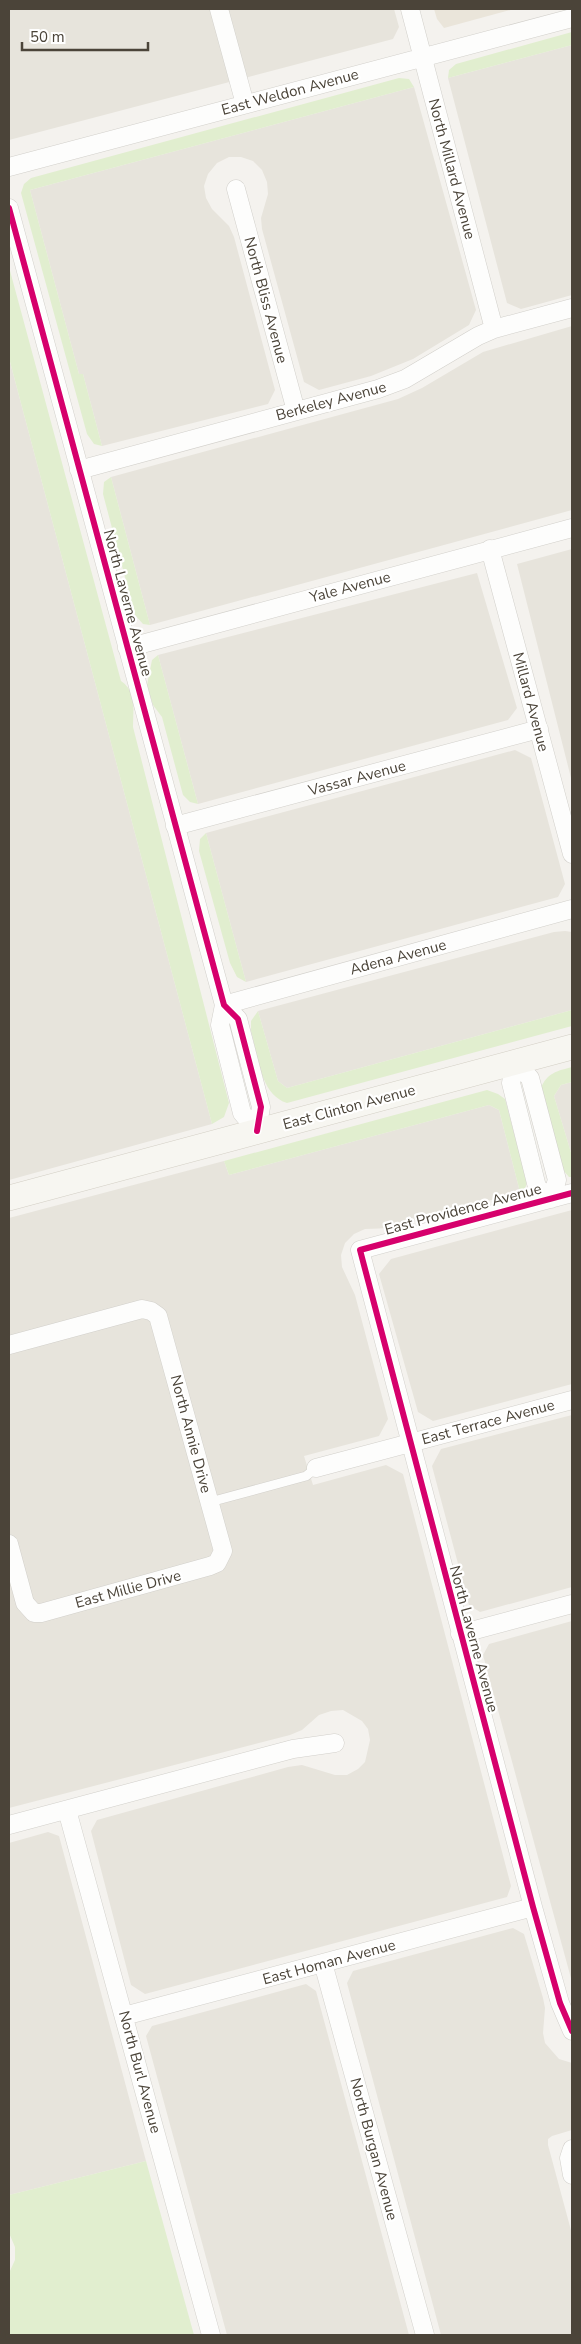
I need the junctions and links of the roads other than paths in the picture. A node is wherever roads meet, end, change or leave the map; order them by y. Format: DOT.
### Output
graph roads {
  1 [pos="219,9"];
  2 [pos="410,9"];
  3 [pos="572,18"];
  4 [pos="422,58"];
  5 [pos="245,104"];
  6 [pos="9,167"];
  7 [pos="236,189"];
  8 [pos="9,208"];
  9 [pos="572,308"];
  10 [pos="494,329"];
  11 [pos="296,411"];
  12 [pos="79,470"];
  13 [pos="572,528"];
  14 [pos="490,549"];
  15 [pos="127,648"];
  16 [pos="538,730"];
  17 [pos="175,826"];
  18 [pos="572,854"];
  19 [pos="572,909"];
  20 [pos="224,1005"];
  21 [pos="572,1047"];
  22 [pos="515,1063"];
  23 [pos="257,1132"];
  24 [pos="572,1193"];
  25 [pos="9,1198"];
  26 [pos="551,1199"];
  27 [pos="360,1250"];
  28 [pos="9,1345"];
  29 [pos="572,1400"];
  30 [pos="410,1443"];
  31 [pos="316,1468"];
  32 [pos="210,1502"];
  33 [pos="9,1548"];
  34 [pos="222,1558"];
  35 [pos="572,1604"];
  36 [pos="460,1634"];
  37 [pos="335,1743"];
  38 [pos="66,1810"];
  39 [pos="9,1825"];
  40 [pos="533,1908"];
  41 [pos="323,1963"];
  42 [pos="124,2016"];
  43 [pos="572,2031"];
  44 [pos="571,2151"];
  45 [pos="572,2175"];
  46 [pos="211,2335"];
  47 [pos="425,2335"];
  1 -- 5 [label="street"];
  2 -- 4 [label="street, North Millard Avenue"];
  3 -- 4 [label="street, East Weldon Avenue"];
  4 -- 5 [label="street, East Weldon Avenue"];
  4 -- 10 [label="street, North Millard Avenue"];
  5 -- 6 [label="street, East Weldon Avenue"];
  7 -- 11 [label="street, North Bliss Avenue"];
  8 -- 12 [label="street, North Laverne Avenue"];
  9 -- 10 [label="street, Berkeley Avenue"];
  10 -- 11 [label="street, Berkeley Avenue"];
  11 -- 12 [label="street, Berkeley Avenue"];
  12 -- 15 [label="street, North Laverne Avenue"];
  13 -- 14 [label="street, Yale Avenue"];
  14 -- 15 [label="street, Yale Avenue"];
  14 -- 16 [label="street, Millard Avenue"];
  15 -- 17 [label="street, North Laverne Avenue"];
  16 -- 17 [label="street, Vassar Avenue"];
  16 -- 18 [label="street, Millard Avenue"];
  17 -- 20 [label="street, North Laverne Avenue"];
  19 -- 20 [label="street, Adena Avenue"];
  20 -- 23 [label="street"];
  21 -- 22 [label="street, East Clinton Avenue"];
  22 -- 23 [label="street, East Clinton Avenue"];
  22 -- 26 [label="street"];
  23 -- 25 [label="street, East Clinton Avenue"];
  24 -- 26 [label="street, East Providence Avenue"];
  26 -- 27 [label="street, East Providence Avenue"];
  27 -- 30 [label="street, North Laverne Avenue"];
  28 -- 32 [label="street, North Annie Drive"];
  29 -- 30 [label="street, East Terrace Avenue"];
  30 -- 31 [label="street, East Terrace Avenue"];
  30 -- 36 [label="street, North Laverne Avenue"];
  31 -- 32 [label="lane"];
  32 -- 34 [label="street, North Annie Drive"];
  33 -- 34 [label="street, East Millie Drive"];
  35 -- 36 [label="street"];
  36 -- 40 [label="street, North Laverne Avenue"];
  37 -- 38 [label="street"];
  38 -- 39 [label="street"];
  38 -- 42 [label="street, North Burl Avenue"];
  40 -- 41 [label="street, East Homan Avenue"];
  40 -- 43 [label="street, North Laverne Avenue"];
  41 -- 42 [label="street, East Homan Avenue"];
  41 -- 47 [label="street, North Burgan Avenue"];
  42 -- 46 [label="street, North Burl Avenue"];
  44 -- 45 [label="street"];
}
